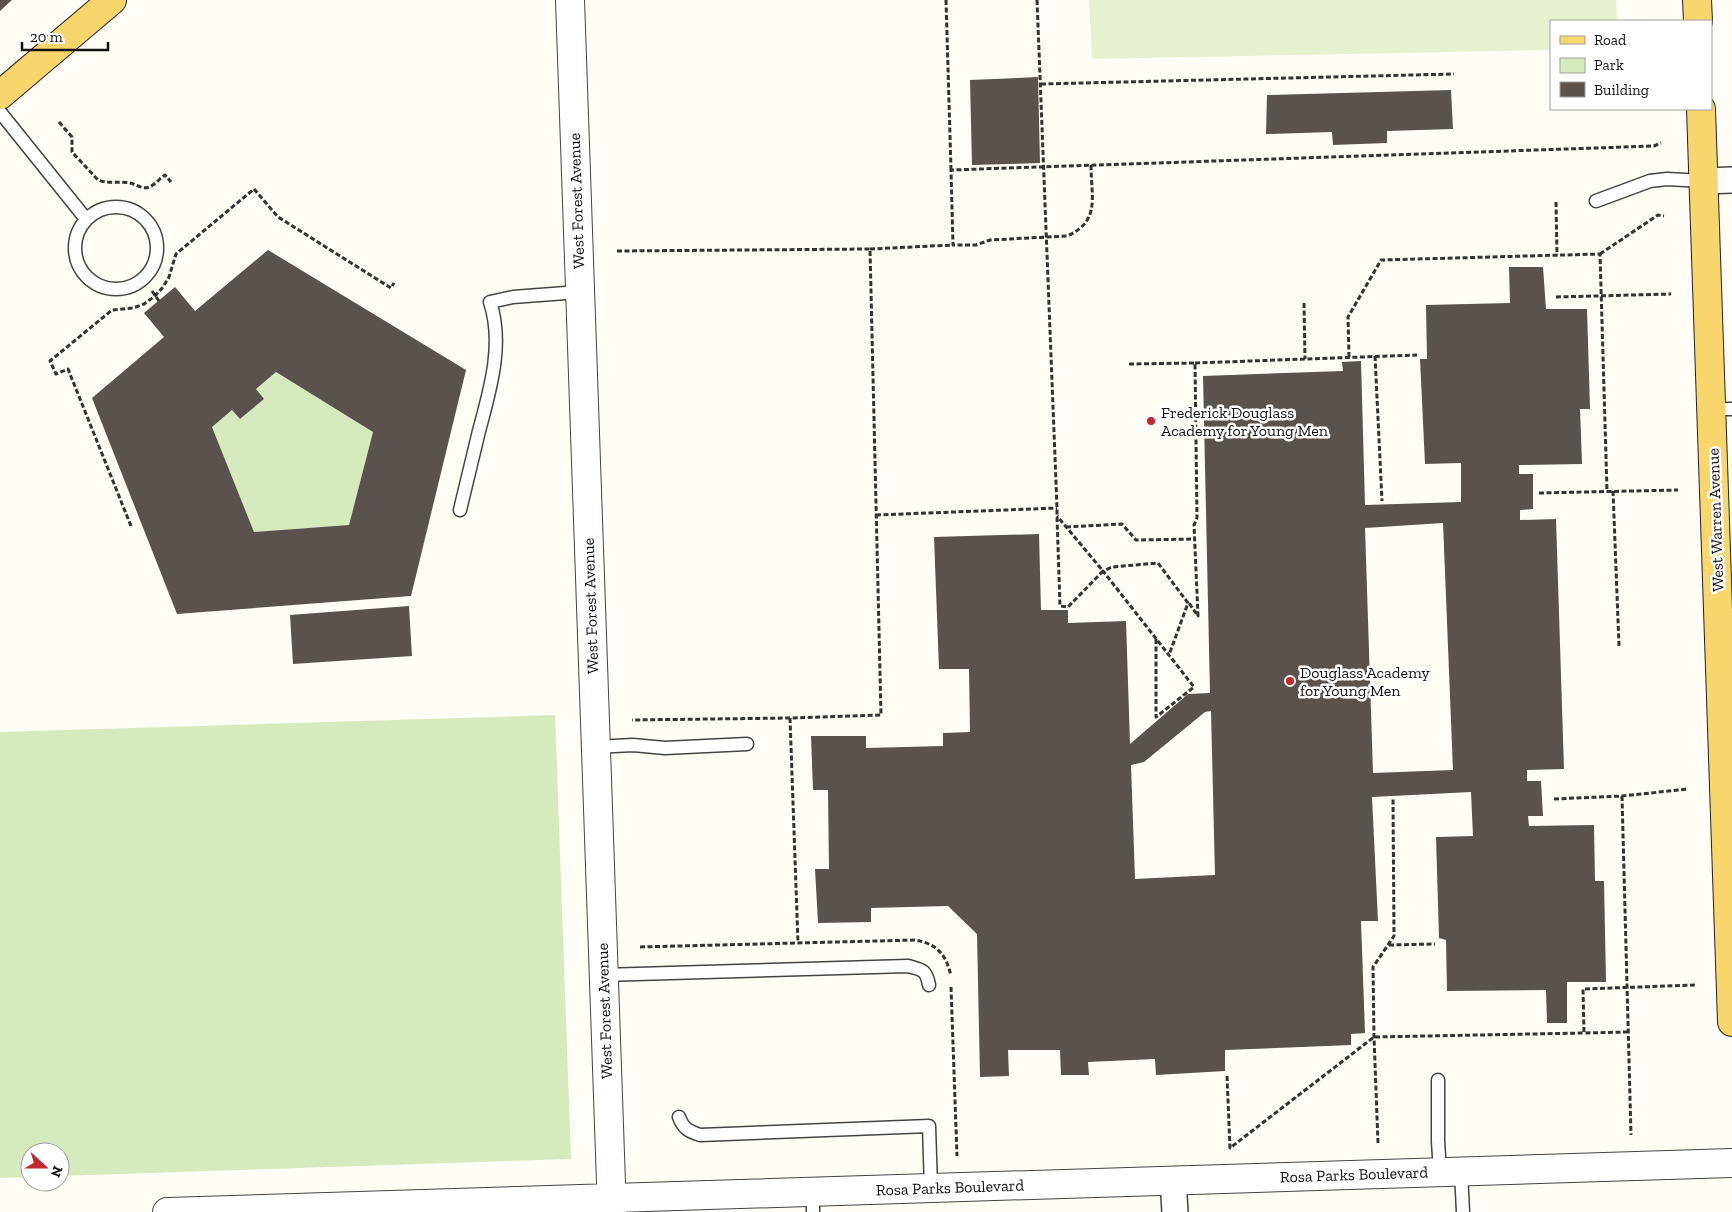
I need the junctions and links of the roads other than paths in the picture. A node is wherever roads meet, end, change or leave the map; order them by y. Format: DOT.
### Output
graph roads {
  1 [pos="112,0"];
  2 [pos="570,0"];
  3 [pos="1697,0"];
  4 [pos="1698,20"];
  5 [pos="2,94"];
  6 [pos="1701,110"];
  7 [pos="1732,180"];
  8 [pos="1703,181"];
  9 [pos="1596,201"];
  10 [pos="86,219"];
  11 [pos="579,292"];
  12 [pos="1722,409"];
  13 [pos="460,510"];
  14 [pos="1726,639"];
  15 [pos="747,744"];
  16 [pos="595,747"];
  17 [pos="1729,860"];
  18 [pos="603,975"];
  19 [pos="929,985"];
  20 [pos="1731,993"];
  21 [pos="1732,1022"];
  22 [pos="1438,1080"];
  23 [pos="679,1116"];
  24 [pos="1732,1163"];
  25 [pos="1451,1171"];
  26 [pos="1174,1180"];
  27 [pos="931,1188"];
  28 [pos="813,1202"];
  29 [pos="611,1205"];
  30 [pos="314,1210"];
  31 [pos="167,1212"];
  32 [pos="1174,1212"];
  33 [pos="1463,1212"];
  1 -- 5 [label="main road"];
  2 -- 11 [label="street, West Forest Avenue"];
  3 -- 4 [label="main road"];
  5 -- 10 [label="lane"];
  6 -- 8 [label="main road, West Warren Avenue"];
  7 -- 8 [label="street"];
  8 -- 9 [label="lane"];
  8 -- 12 [label="main road, West Warren Avenue"];
  10 -- 10 [label="lane"];
  11 -- 13 [label="lane"];
  11 -- 16 [label="street, West Forest Avenue"];
  12 -- 14 [label="main road, West Warren Avenue"];
  14 -- 17 [label="main road, West Warren Avenue"];
  15 -- 16 [label="lane"];
  16 -- 18 [label="street, West Forest Avenue"];
  17 -- 20 [label="main road, West Warren Avenue"];
  18 -- 19 [label="lane"];
  18 -- 29 [label="street, West Forest Avenue"];
  20 -- 21 [label="main road, West Warren Avenue"];
  22 -- 25 [label="lane"];
  23 -- 27 [label="lane"];
  24 -- 25 [label="street, Rosa Parks Boulevard"];
  25 -- 26 [label="street, Rosa Parks Boulevard"];
  25 -- 33 [label="lane"];
  26 -- 27 [label="street, Rosa Parks Boulevard"];
  26 -- 32 [label="street"];
  27 -- 28 [label="street, Rosa Parks Boulevard"];
  28 -- 29 [label="street, Rosa Parks Boulevard"];
  29 -- 30 [label="street, Rosa Parks Boulevard"];
  30 -- 31 [label="street, Rosa Parks Boulevard"];
}
